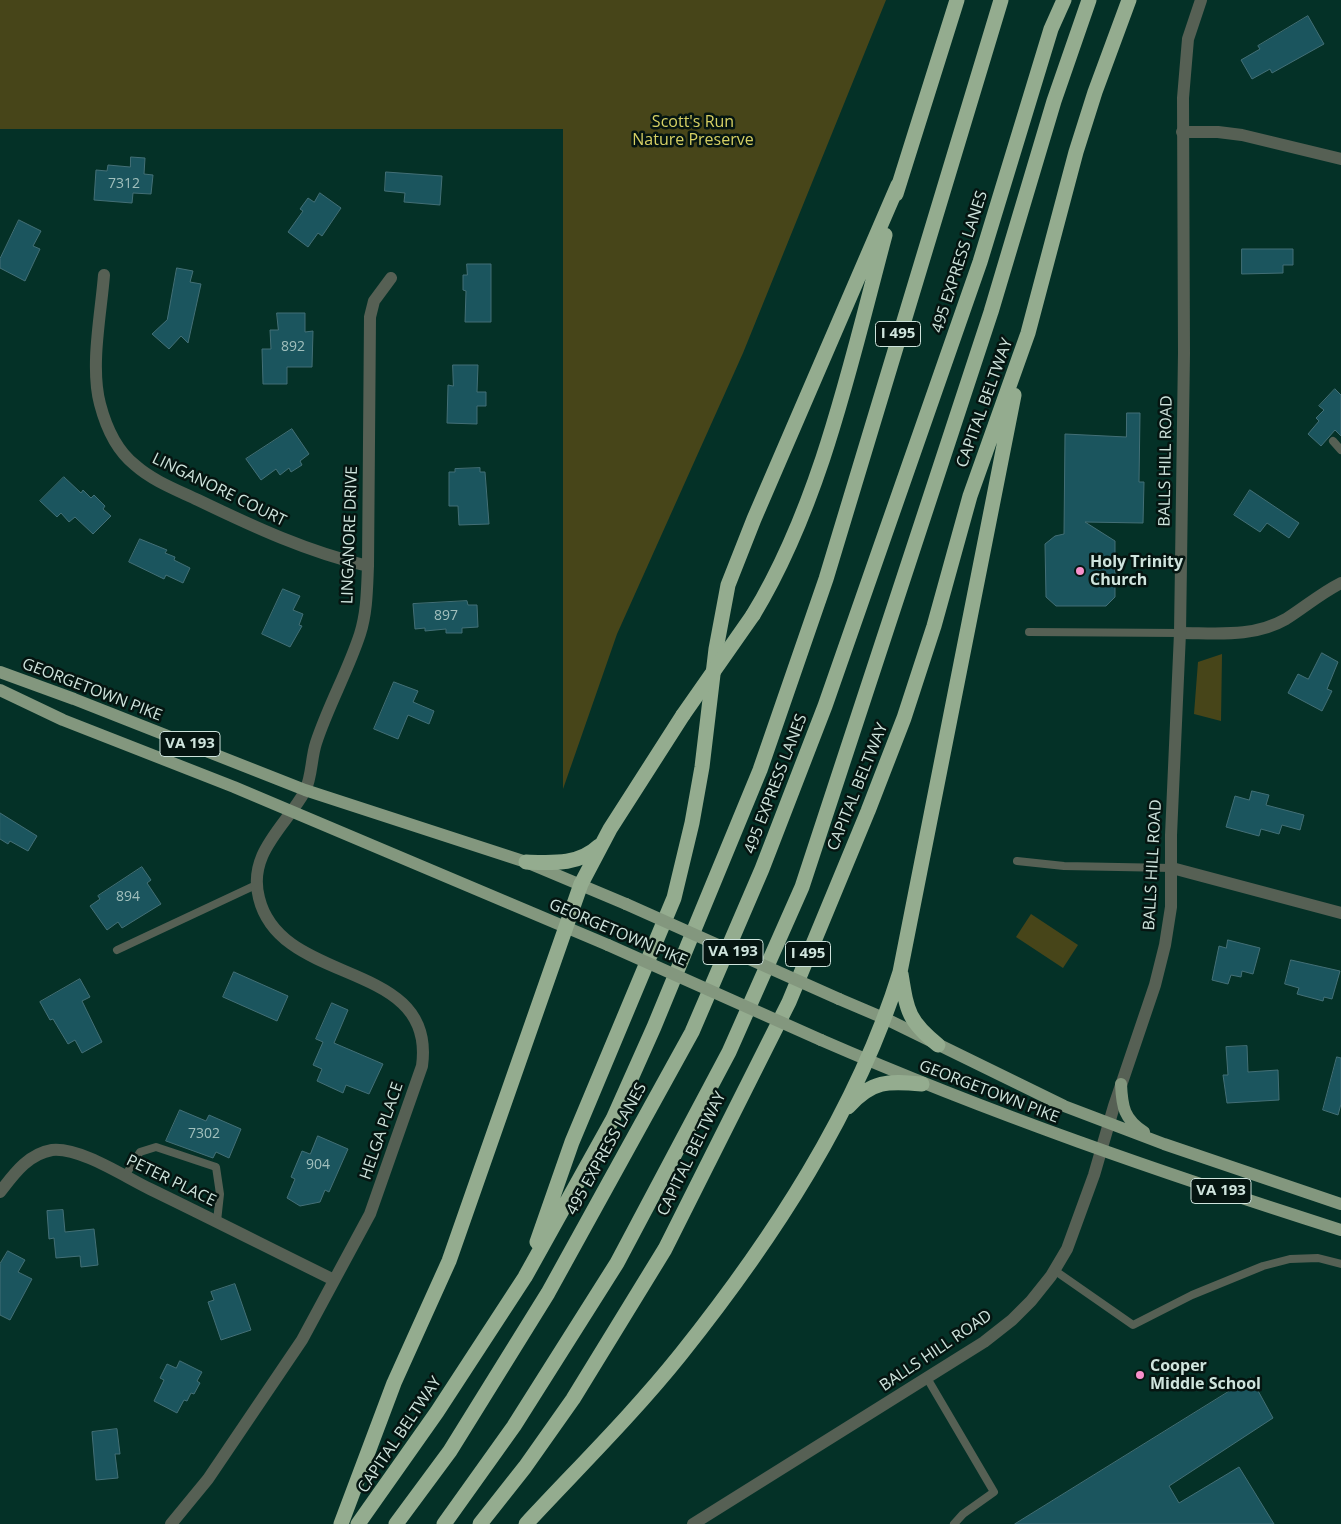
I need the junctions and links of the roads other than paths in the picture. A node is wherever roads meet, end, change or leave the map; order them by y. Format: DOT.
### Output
graph roads {
  1 [pos="957,0"];
  2 [pos="968,0"];
  3 [pos="1001,0"];
  4 [pos="1064,0"];
  5 [pos="1089,0"];
  6 [pos="1129,0"];
  7 [pos="1201,0"];
  8 [pos="938,67"];
  9 [pos="1182,132"];
  10 [pos="1341,159"];
  11 [pos="898,185"];
  12 [pos="104,275"];
  13 [pos="391,278"];
  14 [pos="1028,333"];
  15 [pos="1333,441"];
  16 [pos="1341,450"];
  17 [pos="368,566"];
  18 [pos="1341,583"];
  19 [pos="1029,632"];
  20 [pos="1180,634"];
  21 [pos="0,672"];
  22 [pos="0,690"];
  23 [pos="306,790"];
  24 [pos="291,811"];
  25 [pos="602,843"];
  26 [pos="526,862"];
  27 [pos="1017,862"];
  28 [pos="1172,868"];
  29 [pos="258,884"];
  30 [pos="581,884"];
  31 [pos="1341,913"];
  32 [pos="566,927"];
  33 [pos="117,950"];
  34 [pos="900,972"];
  35 [pos="886,1019"];
  36 [pos="938,1045"];
  37 [pos="866,1060"];
  38 [pos="922,1084"];
  39 [pos="1121,1084"];
  40 [pos="837,1119"];
  41 [pos="1110,1124"];
  42 [pos="1164,1144"];
  43 [pos="1102,1151"];
  44 [pos="125,1176"];
  45 [pos="0,1192"];
  46 [pos="1341,1204"];
  47 [pos="217,1221"];
  48 [pos="1341,1230"];
  49 [pos="1341,1264"];
  50 [pos="1054,1270"];
  51 [pos="525,1277"];
  52 [pos="334,1280"];
  53 [pos="927,1378"];
  54 [pos="171,1524"];
  55 [pos="341,1524"];
  56 [pos="358,1524"];
  57 [pos="396,1524"];
  58 [pos="444,1524"];
  59 [pos="480,1524"];
  60 [pos="526,1524"];
  61 [pos="693,1524"];
  62 [pos="954,1524"];
  1 -- 8 [label="highway"];
  2 -- 8 [label="highway"];
  3 -- 51 [label="highway, CAPITAL BELTWAY / I 495"];
  4 -- 57 [label="highway, 495 EXPRESS LANES"];
  5 -- 58 [label="highway"];
  6 -- 14 [label="highway, CAPITAL BELTWAY / I 495"];
  7 -- 9 [label="street, BALLS HILL ROAD"];
  8 -- 11 [label="highway"];
  9 -- 10 [label="street"];
  9 -- 20 [label="street, BALLS HILL ROAD"];
  11 -- 25 [label="highway, bridge"];
  11 -- 51 [label="highway"];
  12 -- 17 [label="street, LINGANORE COURT"];
  13 -- 17 [label="street, LINGANORE DRIVE"];
  14 -- 34 [label="highway"];
  14 -- 59 [label="highway, CAPITAL BELTWAY / I 495"];
  15 -- 16 [label="lane"];
  17 -- 23 [label="street, LINGANORE DRIVE"];
  18 -- 20 [label="street"];
  19 -- 20 [label="lane"];
  20 -- 28 [label="street, BALLS HILL ROAD"];
  21 -- 23 [label="main road, GEORGETOWN PIKE / VA 193"];
  22 -- 24 [label="main road, GEORGETOWN PIKE / VA 193"];
  23 -- 24 [label="street, HELGA PLACE"];
  23 -- 26 [label="main road, GEORGETOWN PIKE / VA 193"];
  24 -- 29 [label="street, HELGA PLACE"];
  24 -- 32 [label="main road, GEORGETOWN PIKE"];
  25 -- 26 [label="highway"];
  25 -- 30 [label="highway"];
  26 -- 30 [label="main road, GEORGETOWN PIKE / VA 193"];
  27 -- 28 [label="lane"];
  28 -- 31 [label="street"];
  28 -- 39 [label="street, BALLS HILL ROAD"];
  29 -- 33 [label="lane"];
  29 -- 52 [label="street, HELGA PLACE"];
  30 -- 32 [label="highway"];
  30 -- 35 [label="main road, GEORGETOWN PIKE / VA 193, bridge"];
  32 -- 37 [label="main road, GEORGETOWN PIKE, bridge"];
  32 -- 55 [label="highway"];
  34 -- 35 [label="highway"];
  34 -- 36 [label="highway"];
  35 -- 36 [label="main road, GEORGETOWN PIKE / VA 193"];
  35 -- 37 [label="highway"];
  36 -- 41 [label="main road, GEORGETOWN PIKE / VA 193"];
  37 -- 38 [label="main road, GEORGETOWN PIKE"];
  37 -- 40 [label="highway"];
  38 -- 40 [label="highway"];
  38 -- 43 [label="main road, GEORGETOWN PIKE / VA 193"];
  39 -- 41 [label="street, BALLS HILL ROAD"];
  39 -- 42 [label="main road"];
  40 -- 60 [label="highway"];
  41 -- 42 [label="main road, GEORGETOWN PIKE / VA 193"];
  41 -- 43 [label="street, BALLS HILL ROAD"];
  42 -- 46 [label="main road, GEORGETOWN PIKE / VA 193"];
  43 -- 48 [label="main road, GEORGETOWN PIKE / VA 193"];
  43 -- 50 [label="street, BALLS HILL ROAD"];
  44 -- 45 [label="street, PETER PLACE"];
  44 -- 47 [label="street, PETER PLACE"];
  44 -- 47 [label="lane"];
  47 -- 52 [label="street, PETER PLACE"];
  49 -- 50 [label="lane"];
  50 -- 53 [label="street, BALLS HILL ROAD"];
  51 -- 56 [label="highway, CAPITAL BELTWAY / I 495"];
  52 -- 54 [label="street, HELGA PLACE"];
  53 -- 61 [label="street, BALLS HILL ROAD"];
  53 -- 62 [label="lane"];
}
